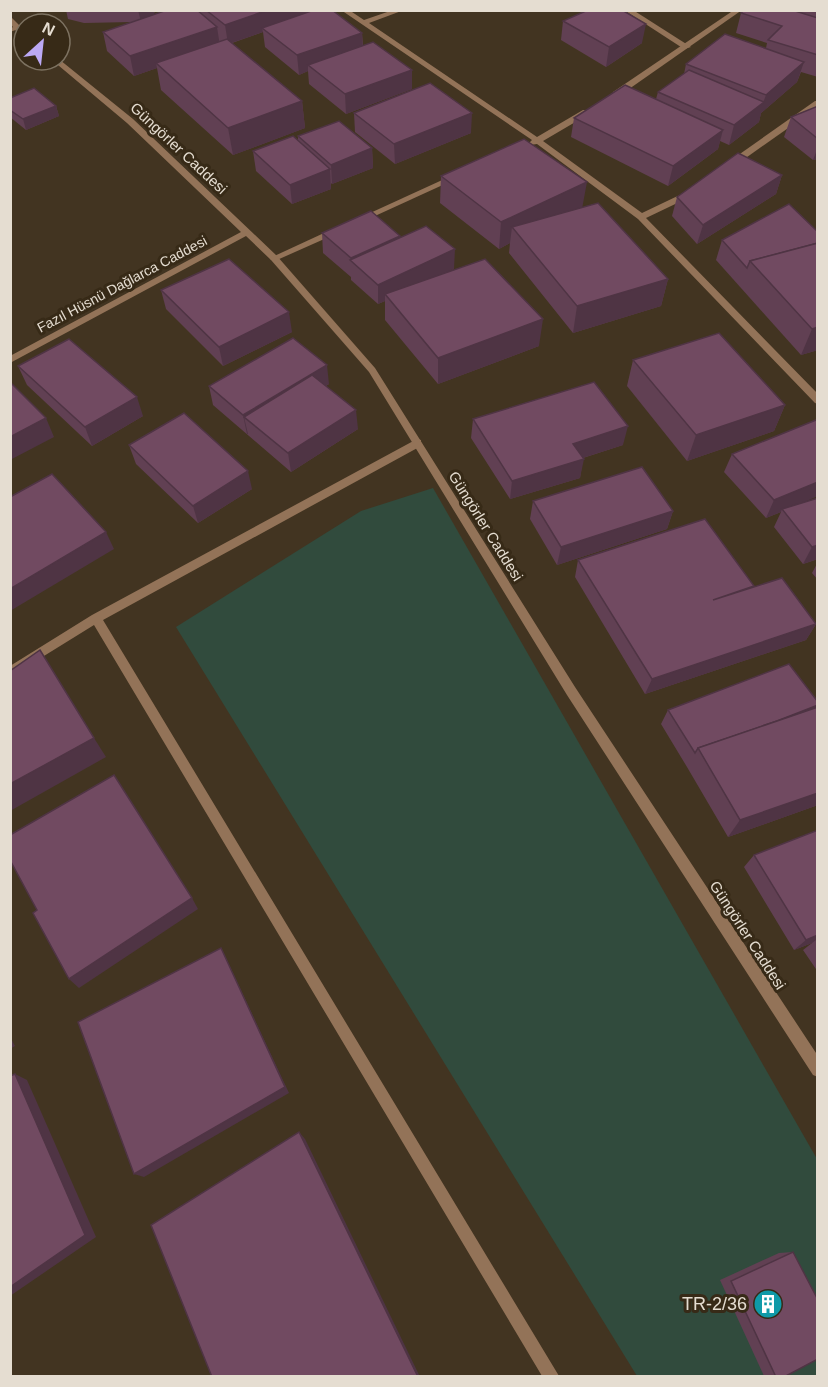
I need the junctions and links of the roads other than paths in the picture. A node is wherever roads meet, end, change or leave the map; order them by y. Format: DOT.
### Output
graph roads {
  1 [pos="344,10"];
  2 [pos="401,10"];
  3 [pos="627,10"];
  4 [pos="739,10"];
  5 [pos="363,23"];
  6 [pos="687,47"];
  7 [pos="71,72"];
  8 [pos="610,98"];
  9 [pos="818,103"];
  10 [pos="589,110"];
  11 [pos="538,141"];
  12 [pos="528,145"];
  13 [pos="726,168"];
  14 [pos="464,173"];
  15 [pos="698,188"];
  16 [pos="641,216"];
  17 [pos="247,232"];
  18 [pos="274,258"];
  19 [pos="10,360"];
  20 [pos="818,401"];
  21 [pos="417,443"];
  22 [pos="96,618"];
  23 [pos="10,672"];
  24 [pos="818,1070"];
  25 [pos="551,1377"];
  1 -- 5 [label="street"];
  2 -- 5 [label="street"];
  3 -- 6 [label="street"];
  4 -- 6 [label="street"];
  5 -- 11 [label="street"];
  6 -- 8 [label="street"];
  7 -- 17 [label="street, Güngörler Caddesi"];
  9 -- 13 [label="street"];
  10 -- 11 [label="street"];
  11 -- 12 [label="street"];
  11 -- 16 [label="street"];
  14 -- 18 [label="street"];
  15 -- 16 [label="street"];
  16 -- 20 [label="street"];
  17 -- 18 [label="street, Güngörler Caddesi"];
  17 -- 19 [label="street, Fazıl Hüsnü Dağlarca Caddesi"];
  18 -- 21 [label="street, Güngörler Caddesi"];
  21 -- 22 [label="street"];
  21 -- 24 [label="street, Güngörler Caddesi"];
  22 -- 23 [label="street"];
  22 -- 25 [label="street"];
}
